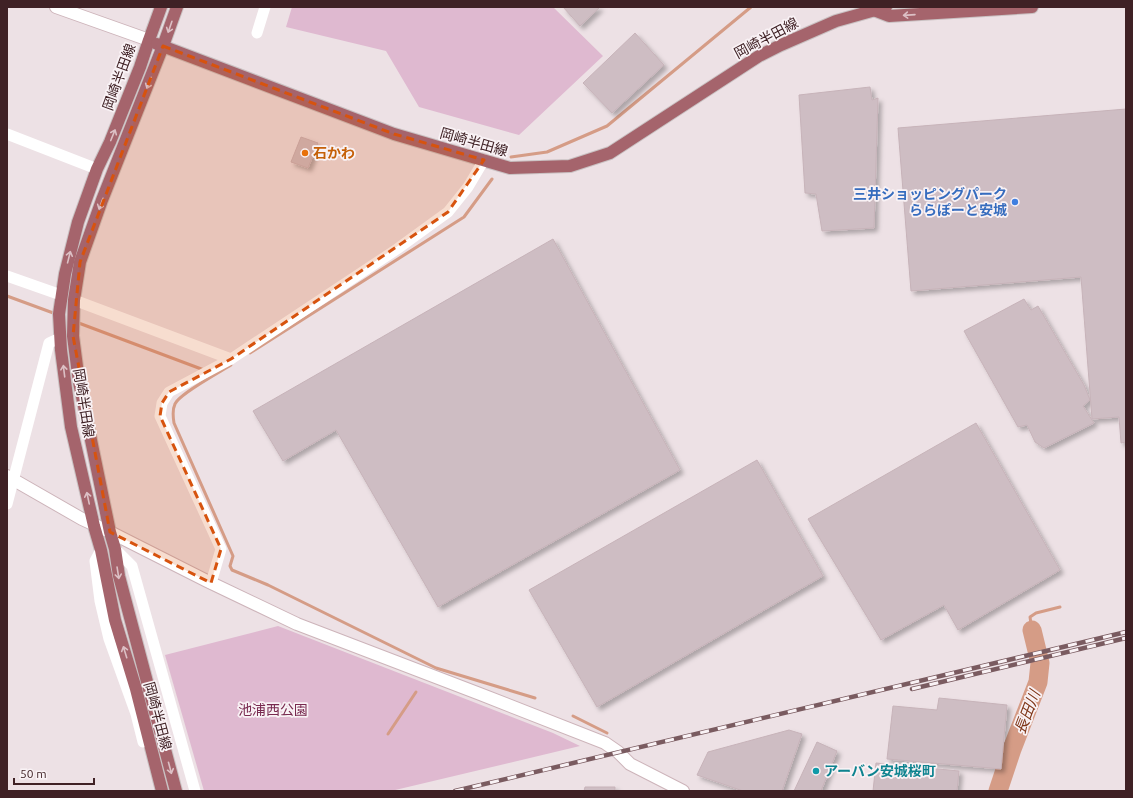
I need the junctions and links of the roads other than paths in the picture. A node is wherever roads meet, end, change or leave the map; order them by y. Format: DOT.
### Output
graph roads {
  1 [pos="56,7"];
  2 [pos="161,7"];
  3 [pos="177,7"];
  4 [pos="265,7"];
  5 [pos="1032,7"];
  6 [pos="881,9"];
  7 [pos="257,33"];
  8 [pos="149,40"];
  9 [pos="163,46"];
  10 [pos="7,134"];
  11 [pos="484,160"];
  12 [pos="97,169"];
  13 [pos="7,276"];
  14 [pos="61,295"];
  15 [pos="74,300"];
  16 [pos="60,338"];
  17 [pos="231,359"];
  18 [pos="10,478"];
  19 [pos="7,504"];
  20 [pos="94,526"];
  21 [pos="110,532"];
  22 [pos="115,549"];
  23 [pos="101,550"];
  24 [pos="211,583"];
  25 [pos="156,791"];
  26 [pos="162,791"];
  27 [pos="176,791"];
  28 [pos="195,791"];
  29 [pos="683,791"];
  1 -- 8 [label="street"];
  2 -- 8 [label="main road"];
  3 -- 9 [label="main road, one-way"];
  4 -- 7 [label="street"];
  5 -- 6 [label="main road, 岡崎半田線, one-way"];
  6 -- 11 [label="main road, 岡崎半田線"];
  8 -- 9 [label="main road, 岡崎半田線"];
  12 -- 8 [label="main road, 岡崎半田線, one-way"];
  9 -- 11 [label="main road, 岡崎半田線"];
  9 -- 15 [label="main road, 岡崎半田線, one-way"];
  10 -- 12 [label="street"];
  11 -- 17 [label="street"];
  14 -- 12 [label="main road, 岡崎半田線, one-way"];
  13 -- 14 [label="street"];
  14 -- 16 [label="main road, 岡崎半田線"];
  15 -- 17 [label="street"];
  15 -- 21 [label="main road, 岡崎半田線"];
  16 -- 18 [label="street"];
  20 -- 16 [label="main road, 岡崎半田線, one-way"];
  17 -- 24 [label="street"];
  18 -- 19 [label="street"];
  18 -- 20 [label="street"];
  20 -- 21 [label="street"];
  20 -- 23 [label="main road, 岡崎半田線"];
  21 -- 22 [label="main road, 岡崎半田線"];
  21 -- 24 [label="street"];
  22 -- 27 [label="main road, 岡崎半田線, one-way"];
  22 -- 28 [label="street"];
  23 -- 25 [label="street"];
  26 -- 23 [label="main road, 岡崎半田線, one-way"];
  24 -- 29 [label="street"];
}
